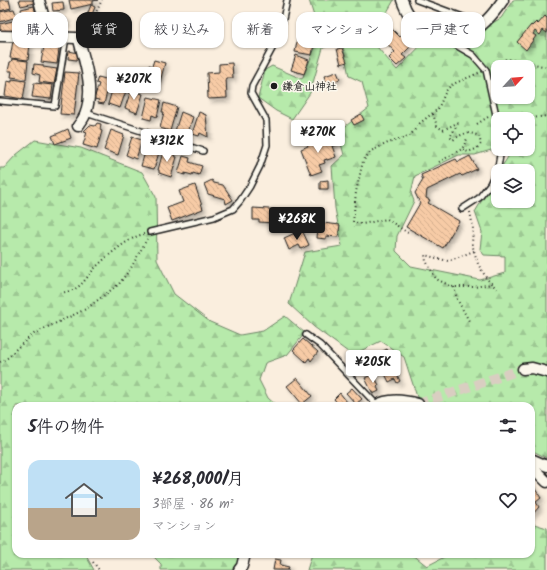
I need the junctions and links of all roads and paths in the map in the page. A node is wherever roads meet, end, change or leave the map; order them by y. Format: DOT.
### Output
graph roads {
  1 [pos="39,0"];
  2 [pos="102,0"];
  3 [pos="287,0"];
  4 [pos="402,0"];
  5 [pos="417,0"];
  6 [pos="503,0"];
  7 [pos="42,12"];
  8 [pos="96,12"];
  9 [pos="408,12"];
  10 [pos="449,12"];
  11 [pos="485,22"];
  12 [pos="0,36"];
  13 [pos="12,36"];
  14 [pos="64,48"];
  15 [pos="81,48"];
  16 [pos="461,48"];
  17 [pos="547,67"];
  18 [pos="0,101"];
  19 [pos="495,112"];
  20 [pos="86,113"];
  21 [pos="433,114"];
  22 [pos="491,116"];
  23 [pos="547,116"];
  24 [pos="535,118"];
  25 [pos="478,124"];
  26 [pos="78,126"];
  27 [pos="468,137"];
  28 [pos="462,149"];
  29 [pos="203,151"];
  30 [pos="500,156"];
  31 [pos="439,162"];
  32 [pos="468,205"];
  33 [pos="462,209"];
  34 [pos="150,232"];
  35 [pos="408,233"];
  36 [pos="474,251"];
  37 [pos="492,284"];
  38 [pos="454,287"];
  39 [pos="497,289"];
  40 [pos="60,293"];
  41 [pos="469,321"];
  42 [pos="306,335"];
  43 [pos="0,362"];
  44 [pos="523,369"];
  45 [pos="547,372"];
  46 [pos="373,402"];
  47 [pos="383,402"];
  48 [pos="412,402"];
  49 [pos="535,461"];
  50 [pos="547,466"];
  51 [pos="535,471"];
  52 [pos="547,482"];
  53 [pos="244,558"];
  54 [pos="93,562"];
  55 [pos="99,570"];
  56 [pos="239,570"];
  1 -- 7 [label="street"];
  2 -- 8 [label="path"];
  3 -- 34 [label="lane"];
  4 -- 9 [label="street"];
  5 -- 10 [label="lane"];
  6 -- 11 [label="street"];
  12 -- 13 [label="street"];
  14 -- 18 [label="lane"];
  15 -- 20 [label="street"];
  16 -- 19 [label="lane"];
  17 -- 21 [label="path, bridge"];
  20 -- 26 [label="street"];
  20 -- 29 [label="lane"];
  21 -- 28 [label="path"];
  21 -- 35 [label="path"];
  22 -- 25 [label="path"];
  23 -- 24 [label="path"];
  27 -- 28 [label="path"];
  28 -- 31 [label="path"];
  30 -- 32 [label="lane"];
  32 -- 33 [label="lane"];
  32 -- 36 [label="path"];
  34 -- 40 [label="path"];
  34 -- 43 [label="path"];
  36 -- 37 [label="path"];
  36 -- 38 [label="path"];
  37 -- 38 [label="path"];
  37 -- 39 [label="path"];
  38 -- 41 [label="path"];
  42 -- 46 [label="lane"];
  44 -- 45 [label="street"];
  47 -- 48 [label="street"];
  49 -- 50 [label="street"];
  51 -- 52 [label="street"];
  53 -- 56 [label="street"];
  54 -- 55 [label="path"];
}
